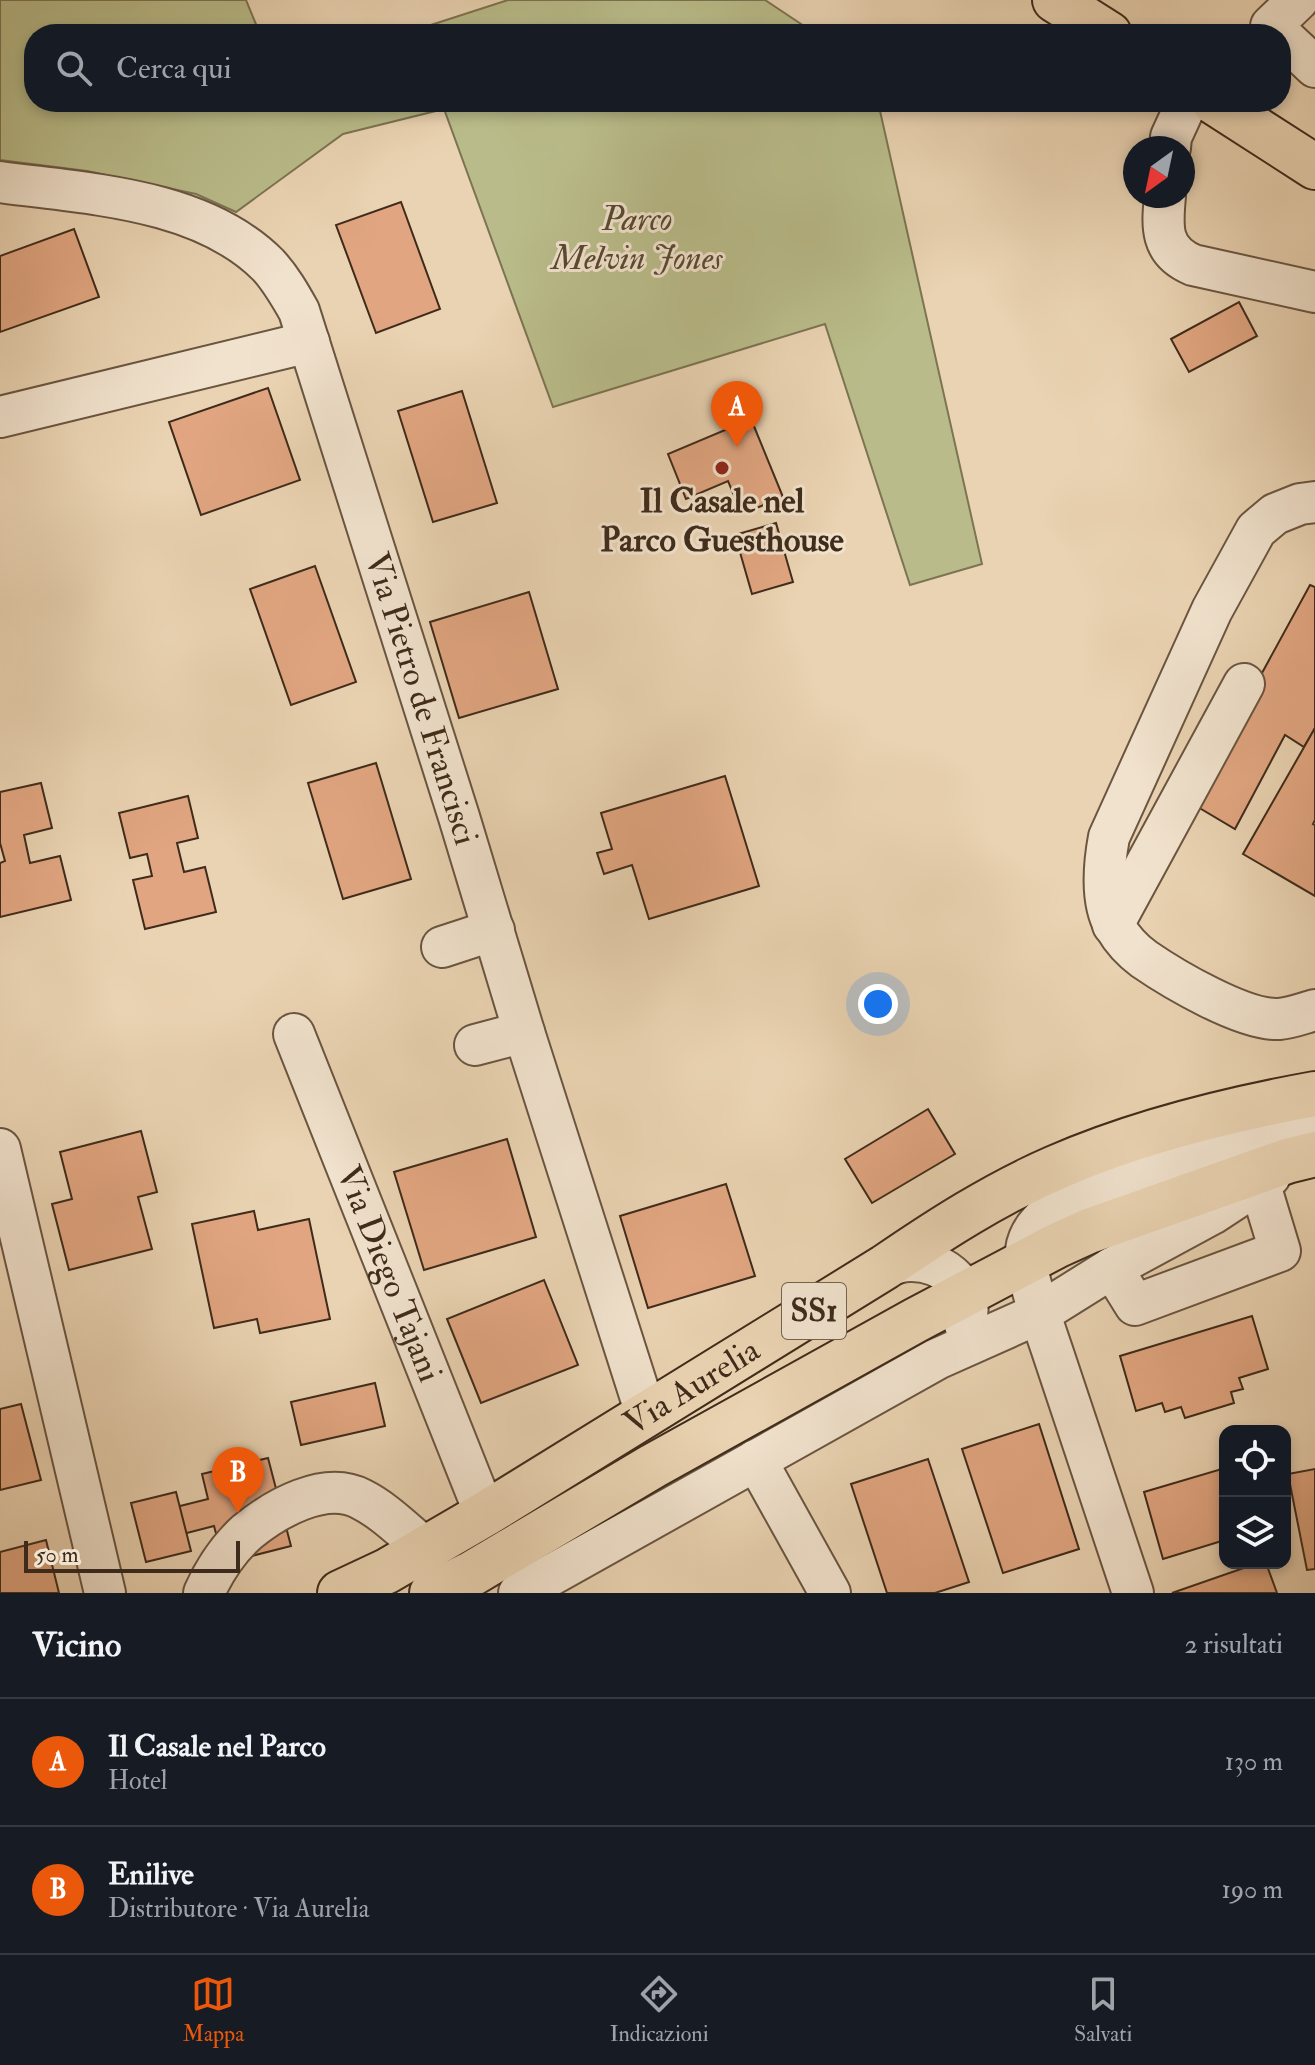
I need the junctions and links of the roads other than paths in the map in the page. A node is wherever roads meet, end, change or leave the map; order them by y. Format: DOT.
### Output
graph roads {
  1 [pos="1055,0"];
  2 [pos="1093,24"];
  3 [pos="1291,41"];
  4 [pos="1315,67"];
  5 [pos="1182,112"];
  6 [pos="1230,112"];
  7 [pos="1171,136"];
  8 [pos="1315,167"];
  9 [pos="0,182"];
  10 [pos="1164,208"];
  11 [pos="1315,292"];
  12 [pos="309,342"];
  13 [pos="0,417"];
  14 [pos="1315,502"];
  15 [pos="1244,684"];
  16 [pos="1113,925"];
  17 [pos="494,930"];
  18 [pos="442,947"];
  19 [pos="1315,1010"];
  20 [pos="524,1032"];
  21 [pos="294,1034"];
  22 [pos="475,1045"];
  23 [pos="1315,1094"];
  24 [pos="1315,1111"];
  25 [pos="0,1149"];
  26 [pos="1287,1167"];
  27 [pos="1026,1262"];
  28 [pos="885,1267"];
  29 [pos="1112,1268"];
  30 [pos="966,1293"];
  31 [pos="1040,1313"];
  32 [pos="937,1359"];
  33 [pos="646,1414"];
  34 [pos="756,1460"];
  35 [pos="485,1514"];
  36 [pos="426,1549"];
  37 [pos="556,1572"];
  38 [pos="473,1573"];
  39 [pos="105,1593"];
  40 [pos="204,1593"];
  41 [pos="340,1593"];
  42 [pos="432,1593"];
  43 [pos="519,1593"];
  44 [pos="830,1593"];
  45 [pos="1133,1593"];
  1 -- 2 [label="main road"];
  3 -- 4 [label="street"];
  5 -- 7 [label="street"];
  6 -- 8 [label="main road"];
  9 -- 12 [label="street, Via Pietro de Francisci"];
  10 -- 11 [label="street"];
  12 -- 13 [label="street"];
  12 -- 17 [label="street, Via Pietro de Francisci"];
  14 -- 16 [label="street"];
  15 -- 16 [label="street"];
  16 -- 19 [label="street"];
  17 -- 18 [label="street"];
  17 -- 20 [label="street, Via Pietro de Francisci"];
  20 -- 22 [label="street"];
  20 -- 33 [label="street, Via Pietro de Francisci"];
  21 -- 35 [label="street, Via Diego Tajani"];
  23 -- 28 [label="main road, Via Aurelia / SS1"];
  24 -- 27 [label="street"];
  25 -- 39 [label="street"];
  26 -- 27 [label="main road, Via Aurelia / SS1"];
  26 -- 29 [label="street"];
  26 -- 29 [label="street"];
  27 -- 30 [label="main road, Via Aurelia / SS1"];
  27 -- 31 [label="street"];
  28 -- 30 [label="street"];
  28 -- 33 [label="main road, Via Aurelia / SS1"];
  29 -- 31 [label="street"];
  30 -- 32 [label="street"];
  30 -- 38 [label="main road, Via Aurelia / SS1"];
  31 -- 32 [label="street"];
  31 -- 45 [label="street"];
  32 -- 34 [label="street"];
  33 -- 35 [label="main road, Via Aurelia / SS1"];
  34 -- 37 [label="street"];
  34 -- 44 [label="street"];
  35 -- 36 [label="main road, Via Aurelia / SS1"];
  36 -- 40 [label="street"];
  36 -- 41 [label="main road, Via Aurelia / SS1"];
  37 -- 38 [label="street"];
  37 -- 43 [label="street"];
  38 -- 42 [label="main road, Via Aurelia / SS1"];
}
